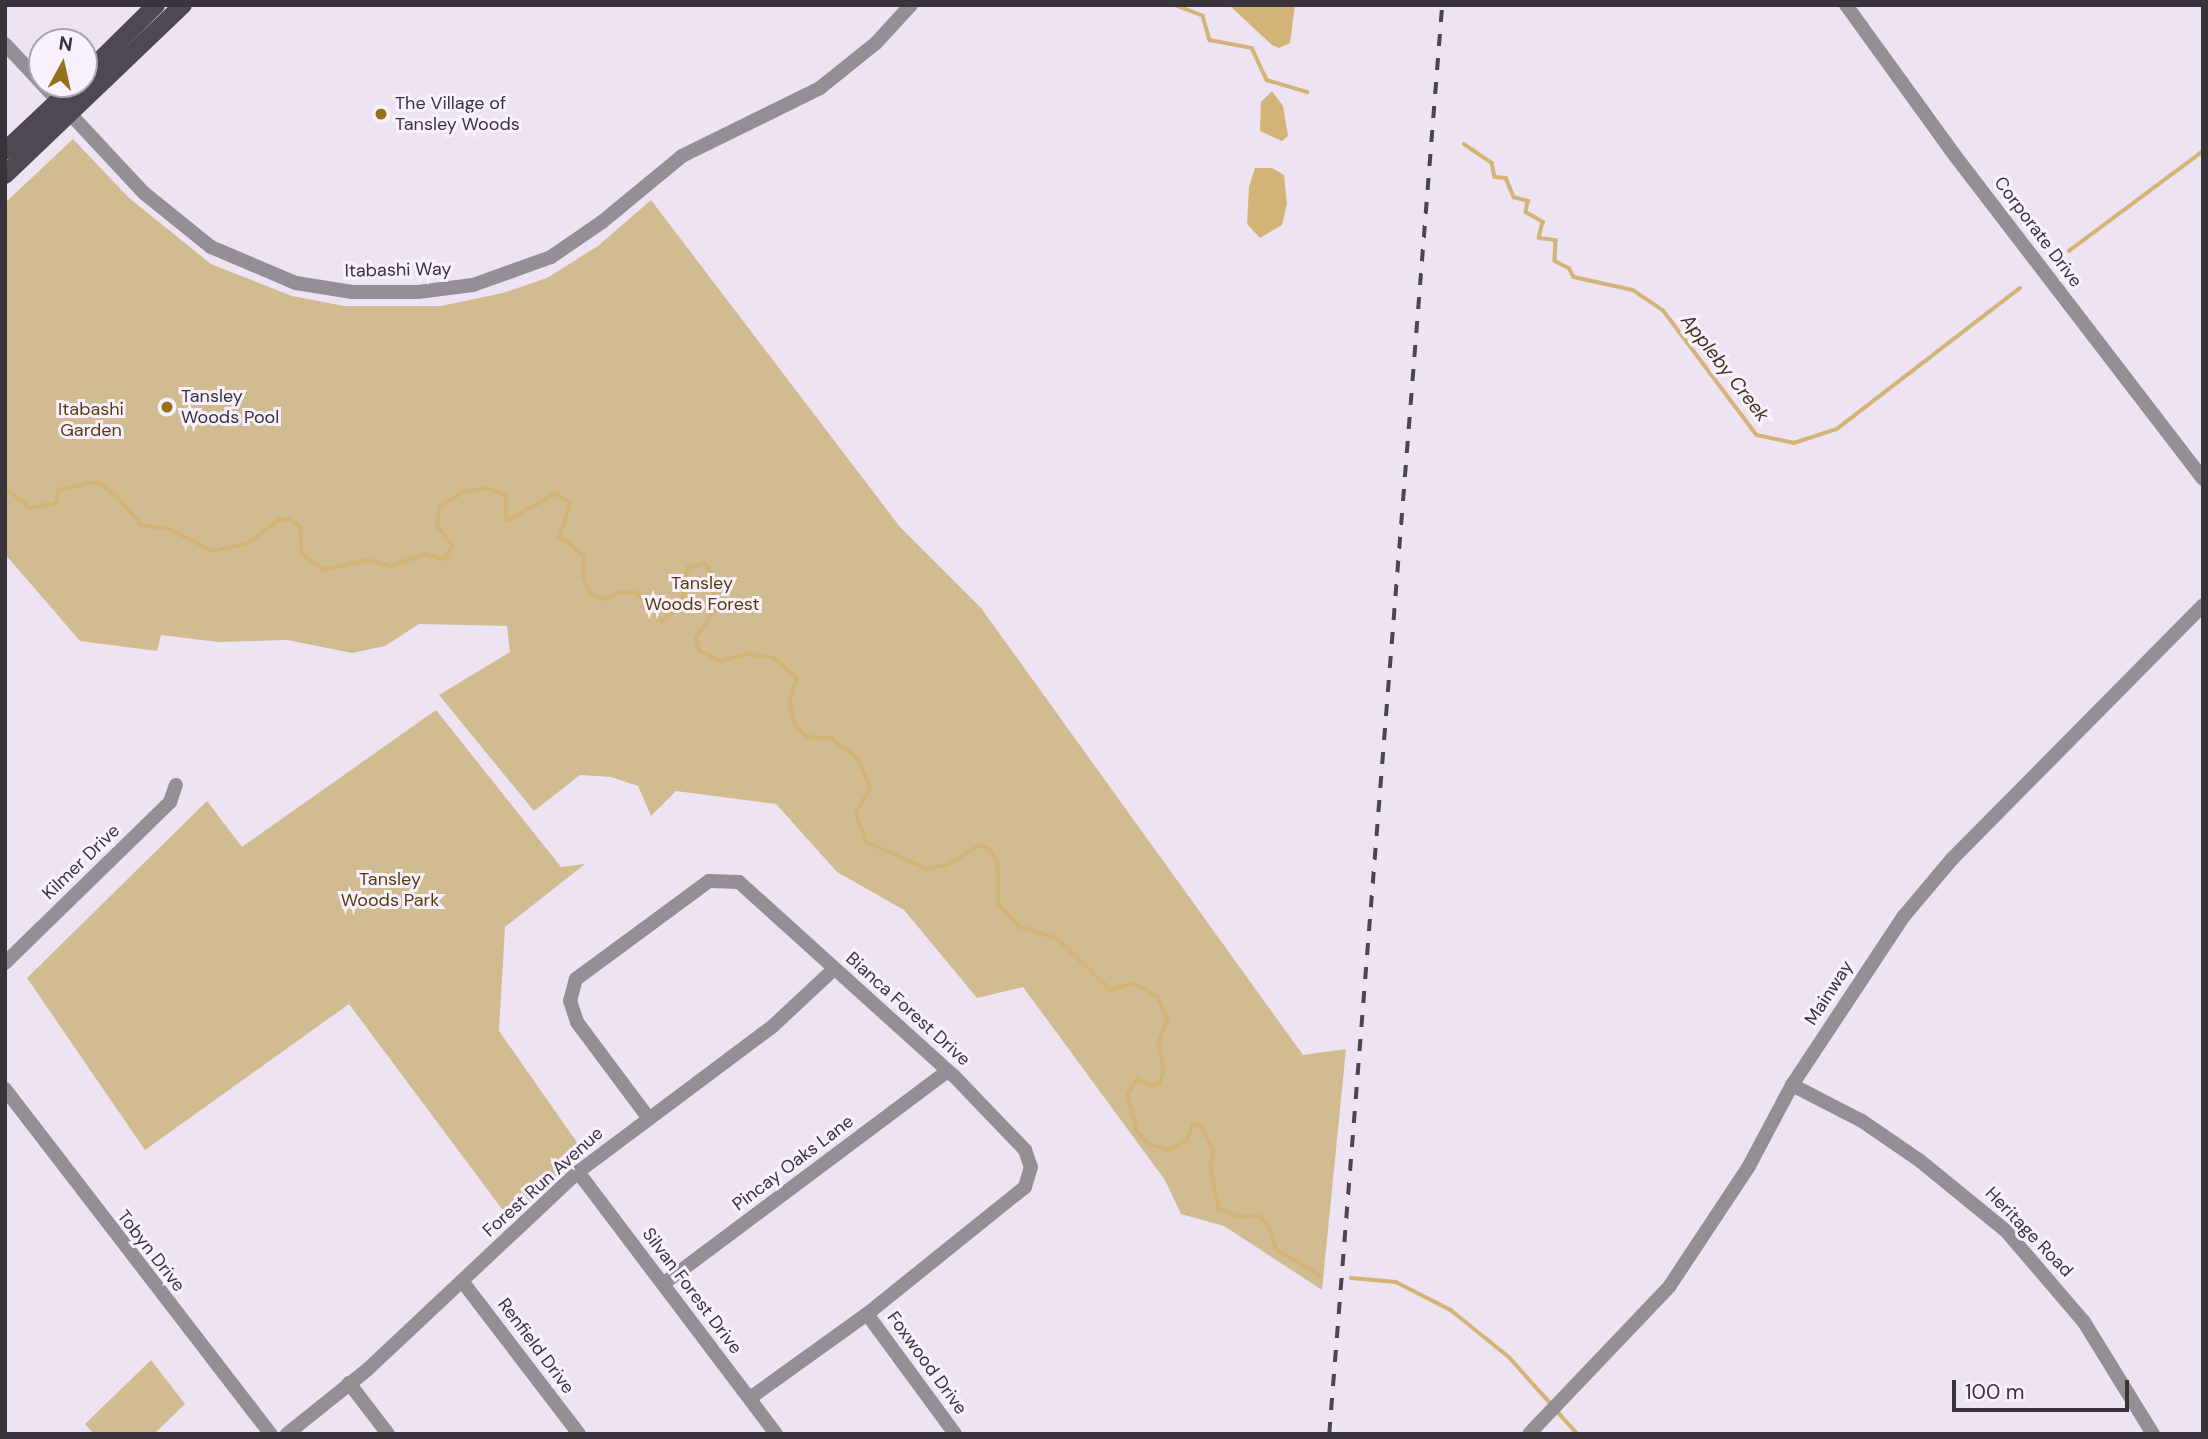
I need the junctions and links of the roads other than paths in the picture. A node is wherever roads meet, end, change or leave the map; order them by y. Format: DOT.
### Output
graph roads {
  1 [pos="156,5"];
  2 [pos="183,5"];
  3 [pos="911,5"];
  4 [pos="1846,5"];
  5 [pos="5,44"];
  6 [pos="98,62"];
  7 [pos="68,98"];
  8 [pos="63,108"];
  9 [pos="5,151"];
  10 [pos="5,175"];
  11 [pos="2203,479"];
  12 [pos="2203,606"];
  13 [pos="176,785"];
  14 [pos="5,963"];
  15 [pos="834,969"];
  16 [pos="946,1072"];
  17 [pos="1792,1085"];
  18 [pos="5,1089"];
  19 [pos="647,1116"];
  20 [pos="578,1172"];
  21 [pos="462,1282"];
  22 [pos="663,1284"];
  23 [pos="867,1314"];
  24 [pos="349,1383"];
  25 [pos="750,1398"];
  26 [pos="271,1434"];
  27 [pos="287,1434"];
  28 [pos="388,1434"];
  29 [pos="579,1434"];
  30 [pos="776,1434"];
  31 [pos="955,1434"];
  32 [pos="1529,1434"];
  33 [pos="2153,1434"];
  1 -- 6 [label="main road"];
  2 -- 8 [label="main road"];
  3 -- 8 [label="street, Itabashi Way"];
  4 -- 11 [label="street, Corporate Drive"];
  5 -- 8 [label="street, Itabashi Way"];
  7 -- 8 [label="main road"];
  8 -- 9 [label="main road"];
  8 -- 10 [label="main road"];
  12 -- 17 [label="street, Mainway"];
  13 -- 14 [label="street, Kilmer Drive"];
  15 -- 16 [label="street, Bianca Forest Drive"];
  15 -- 19 [label="street, Forest Run Avenue"];
  15 -- 19 [label="street, Bianca Forest Drive"];
  16 -- 22 [label="street, Pincay Oaks Lane"];
  16 -- 23 [label="street, Bianca Forest Drive"];
  17 -- 32 [label="street, Mainway"];
  17 -- 33 [label="street, Heritage Road"];
  18 -- 26 [label="street, Tobyn Drive"];
  19 -- 20 [label="street, Forest Run Avenue"];
  20 -- 21 [label="street, Forest Run Avenue"];
  20 -- 22 [label="street, Silvan Forest Drive"];
  21 -- 24 [label="street, Forest Run Avenue"];
  21 -- 29 [label="street, Renfield Drive"];
  22 -- 25 [label="street, Silvan Forest Drive"];
  23 -- 25 [label="street, Bianca Forest Drive"];
  23 -- 31 [label="street, Foxwood Drive"];
  24 -- 27 [label="street, Forest Run Avenue"];
  24 -- 28 [label="street"];
  25 -- 30 [label="street, Silvan Forest Drive"];
}
